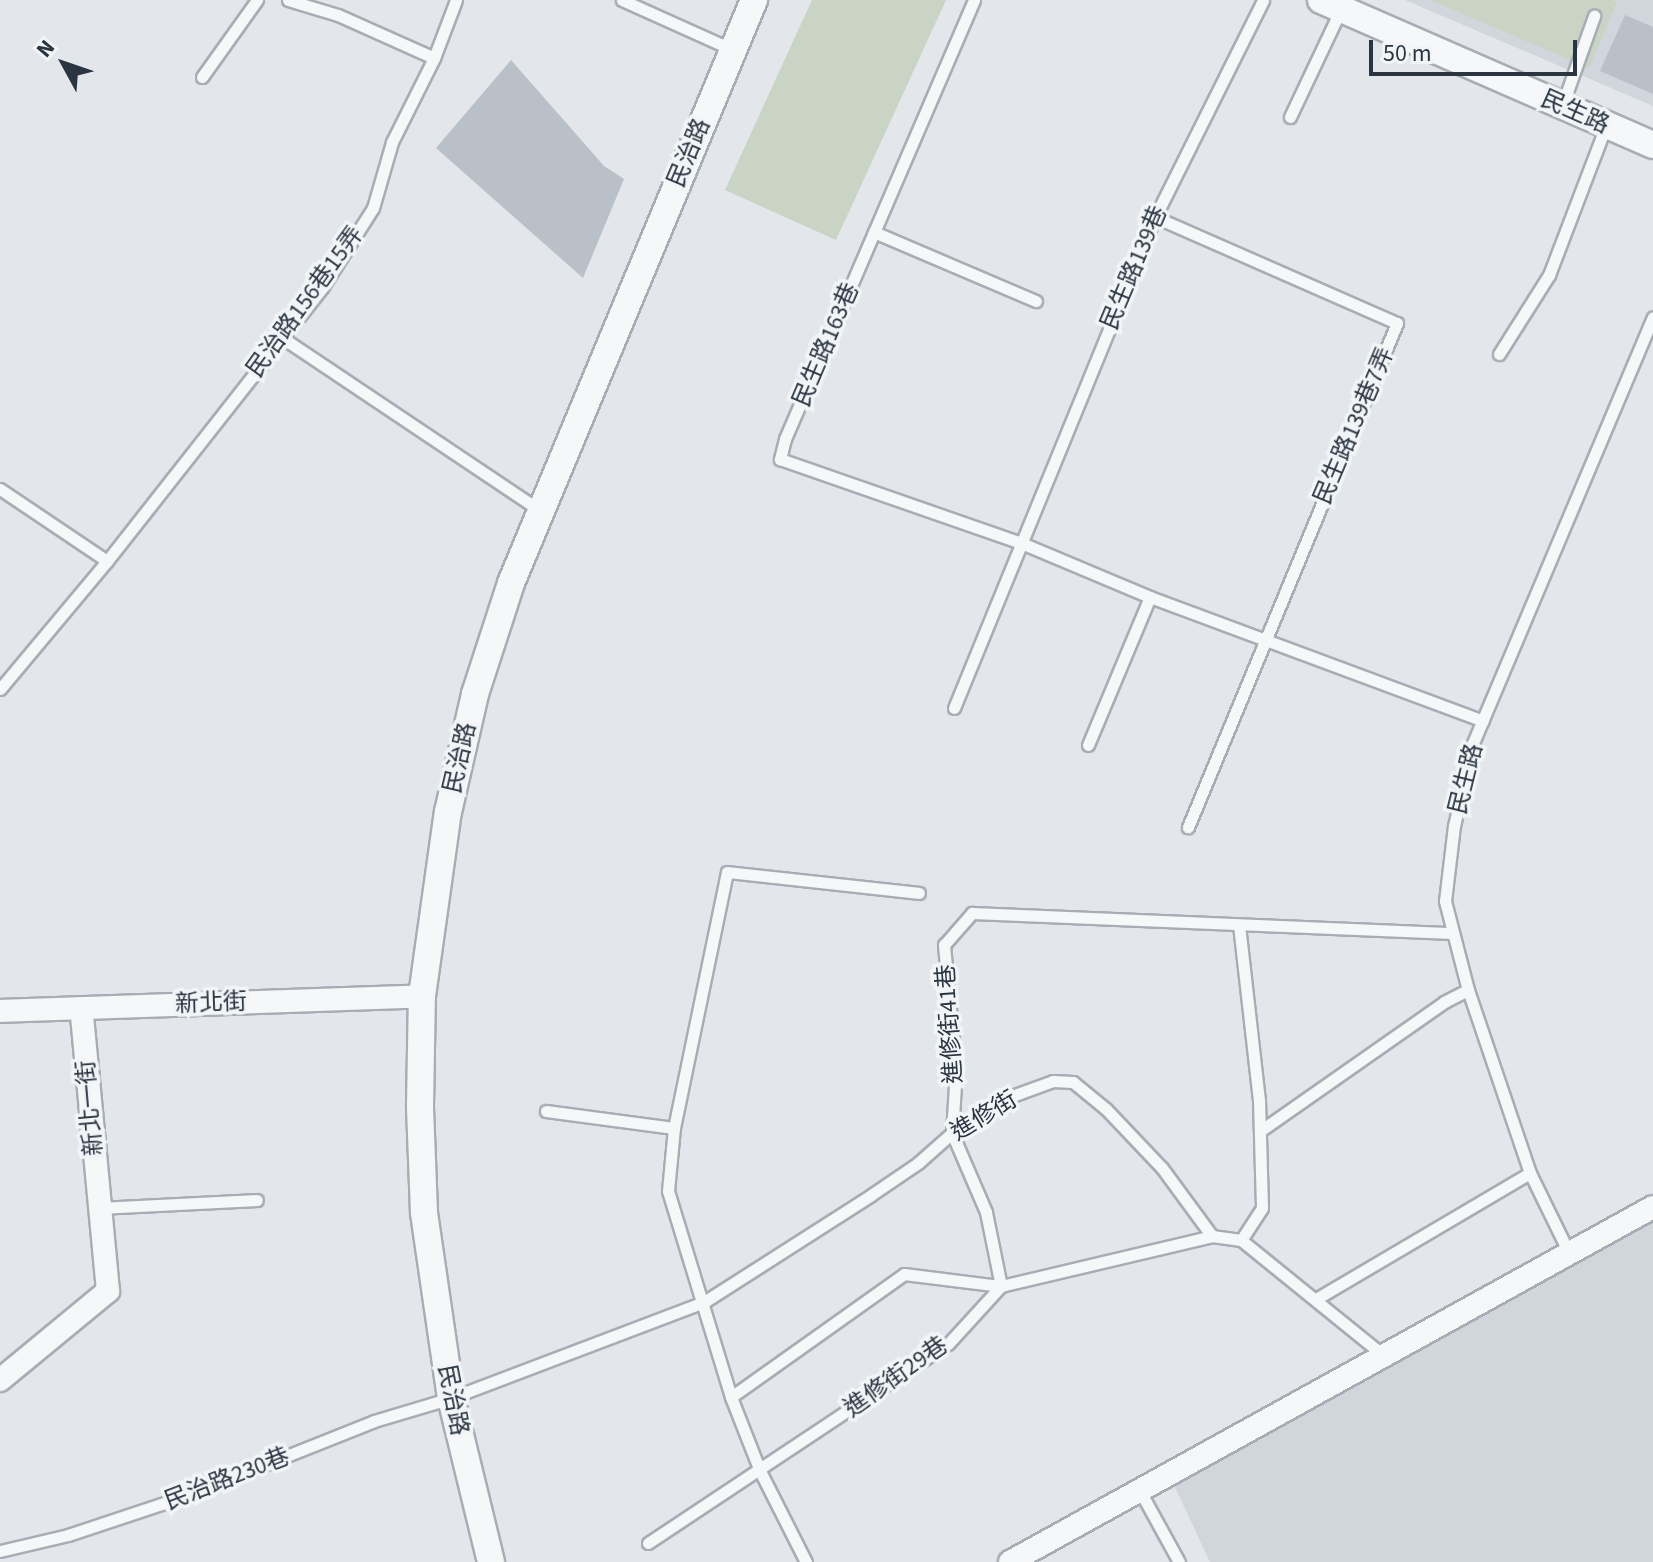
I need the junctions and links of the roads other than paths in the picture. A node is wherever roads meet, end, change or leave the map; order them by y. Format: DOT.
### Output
graph roads {
  1 [pos="257,0"];
  2 [pos="288,0"];
  3 [pos="456,0"];
  4 [pos="622,0"];
  5 [pos="754,0"];
  6 [pos="974,0"];
  7 [pos="1263,0"];
  8 [pos="1331,4"];
  9 [pos="1594,16"];
  10 [pos="733,50"];
  11 [pos="434,58"];
  12 [pos="202,77"];
  13 [pos="1562,107"];
  14 [pos="1290,117"];
  15 [pos="1606,126"];
  16 [pos="1653,145"];
  17 [pos="1155,217"];
  18 [pos="874,232"];
  19 [pos="1036,301"];
  20 [pos="1653,317"];
  21 [pos="281,337"];
  22 [pos="1499,354"];
  23 [pos="0,489"];
  24 [pos="539,510"];
  25 [pos="1019,542"];
  26 [pos="107,561"];
  27 [pos="1150,597"];
  28 [pos="1263,640"];
  29 [pos="0,689"];
  30 [pos="954,708"];
  31 [pos="1483,721"];
  32 [pos="1088,745"];
  33 [pos="1188,827"];
  34 [pos="919,893"];
  35 [pos="1239,925"];
  36 [pos="1453,933"];
  37 [pos="1468,990"];
  38 [pos="422,996"];
  39 [pos="81,1008"];
  40 [pos="0,1011"];
  41 [pos="546,1111"];
  42 [pos="674,1128"];
  43 [pos="1260,1131"];
  44 [pos="952,1133"];
  45 [pos="1530,1173"];
  46 [pos="257,1200"];
  47 [pos="1653,1207"];
  48 [pos="98,1208"];
  49 [pos="1212,1236"];
  50 [pos="1241,1240"];
  51 [pos="1569,1253"];
  52 [pos="1001,1286"];
  53 [pos="1316,1299"];
  54 [pos="704,1302"];
  55 [pos="1384,1356"];
  56 [pos="0,1380"];
  57 [pos="731,1397"];
  58 [pos="451,1398"];
  59 [pos="760,1471"];
  60 [pos="1140,1491"];
  61 [pos="648,1543"];
  62 [pos="0,1551"];
  63 [pos="491,1562"];
  64 [pos="806,1562"];
  65 [pos="1010,1562"];
  66 [pos="1179,1562"];
  1 -- 12 [label="lane"];
  2 -- 11 [label="lane"];
  3 -- 11 [label="lane, 民治路156巷15弄"];
  4 -- 10 [label="lane"];
  5 -- 10 [label="street, 民治路"];
  6 -- 18 [label="lane, 民生路163巷"];
  7 -- 17 [label="lane, 民生路139巷"];
  8 -- 13 [label="street, 民生路"];
  8 -- 14 [label="lane"];
  9 -- 13 [label="lane"];
  10 -- 24 [label="street, 民治路"];
  11 -- 21 [label="lane, 民治路156巷15弄"];
  13 -- 15 [label="street, 民生路"];
  15 -- 16 [label="street, 民生路"];
  15 -- 22 [label="lane"];
  17 -- 25 [label="lane, 民生路139巷"];
  17 -- 28 [label="lane, 民生路139巷7弄"];
  18 -- 19 [label="lane"];
  18 -- 25 [label="lane, 民生路163巷"];
  20 -- 31 [label="lane, 民生路"];
  21 -- 24 [label="lane"];
  21 -- 26 [label="lane, 民治路156巷15弄"];
  23 -- 26 [label="lane"];
  24 -- 38 [label="street, 民治路"];
  25 -- 27 [label="lane, 民生路163巷"];
  25 -- 30 [label="lane"];
  26 -- 29 [label="lane, 民治路156巷15弄"];
  27 -- 28 [label="lane, 民生路163巷"];
  27 -- 32 [label="lane"];
  28 -- 31 [label="lane, 民生路163巷"];
  28 -- 33 [label="lane"];
  31 -- 36 [label="lane, 民生路"];
  34 -- 42 [label="lane"];
  35 -- 36 [label="lane"];
  35 -- 43 [label="lane"];
  35 -- 44 [label="lane, 進修街41巷"];
  36 -- 37 [label="lane, 民生路"];
  37 -- 43 [label="lane"];
  37 -- 45 [label="lane, 民生路"];
  38 -- 39 [label="street, 新北街"];
  38 -- 58 [label="street, 民治路"];
  39 -- 40 [label="street, 新北街"];
  39 -- 48 [label="street, 新北一街"];
  41 -- 42 [label="lane"];
  42 -- 54 [label="lane"];
  43 -- 50 [label="lane"];
  44 -- 49 [label="lane, 進修街"];
  44 -- 52 [label="lane, 進修街41巷"];
  44 -- 54 [label="lane, 進修街"];
  45 -- 51 [label="lane, 民生路"];
  45 -- 53 [label="lane"];
  46 -- 48 [label="lane"];
  47 -- 51 [label="street"];
  48 -- 56 [label="street, 新北一街"];
  49 -- 50 [label="lane"];
  49 -- 52 [label="lane"];
  50 -- 53 [label="lane"];
  51 -- 55 [label="street"];
  52 -- 57 [label="lane"];
  52 -- 59 [label="lane, 進修街29巷"];
  53 -- 55 [label="lane"];
  54 -- 57 [label="lane"];
  54 -- 58 [label="lane, 進修街"];
  55 -- 60 [label="street"];
  57 -- 59 [label="lane"];
  58 -- 62 [label="lane, 民治路230巷"];
  58 -- 63 [label="street, 民治路"];
  59 -- 61 [label="lane, 進修街29巷"];
  59 -- 64 [label="lane"];
  60 -- 65 [label="street"];
  60 -- 66 [label="lane"];
}
